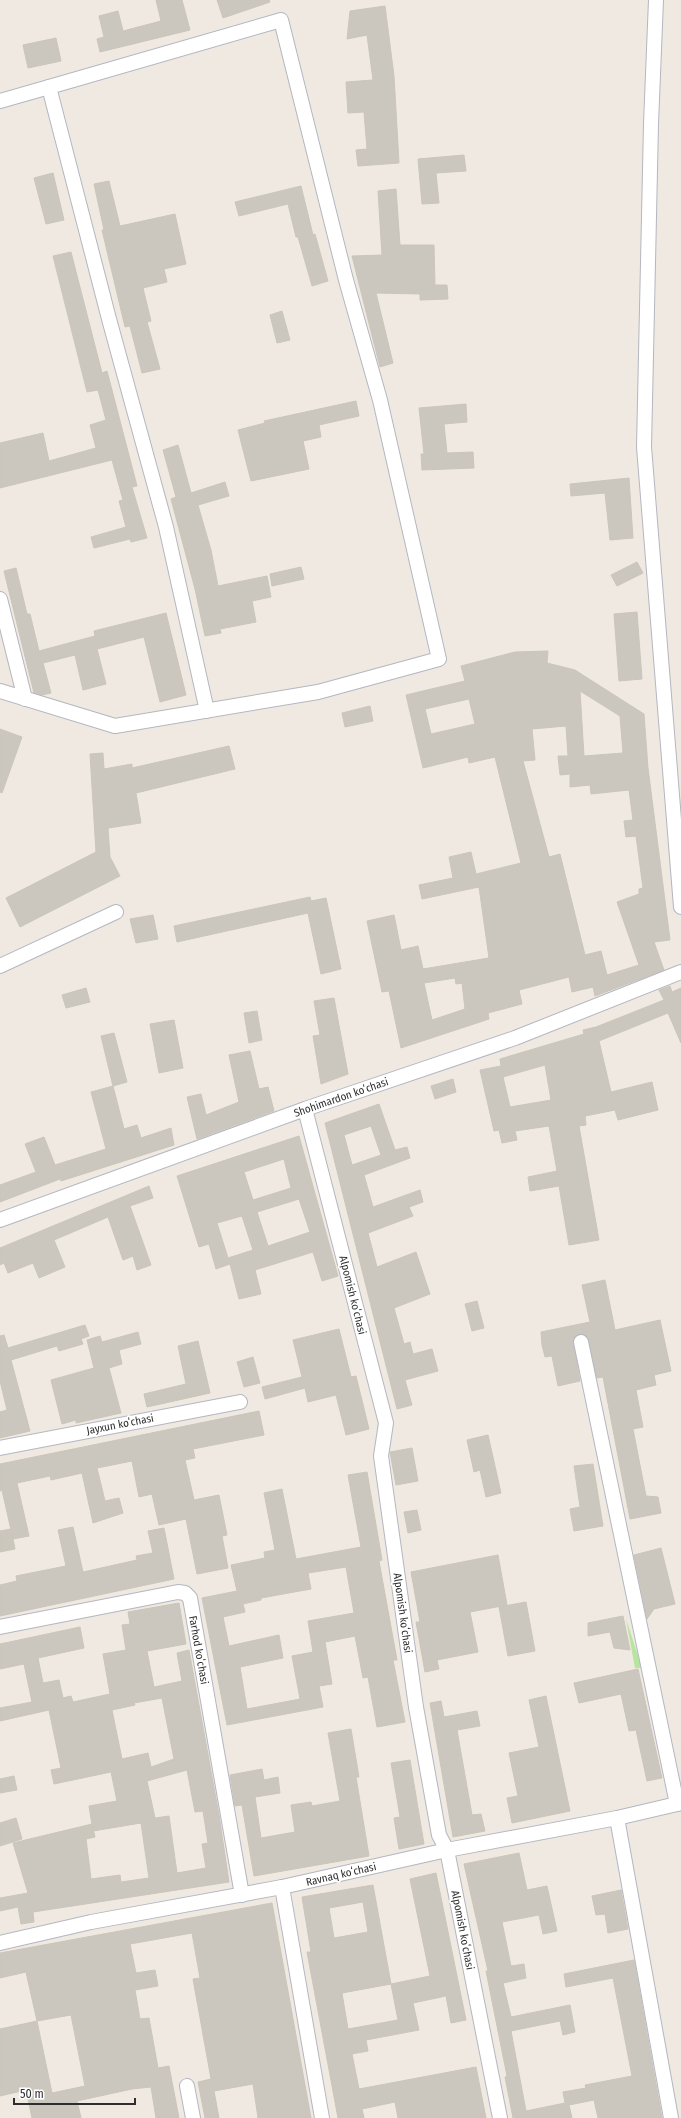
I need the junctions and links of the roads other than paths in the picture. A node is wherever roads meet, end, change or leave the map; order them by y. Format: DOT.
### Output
graph roads {
  1 [pos="656,0"];
  2 [pos="49,87"];
  3 [pos="0,101"];
  4 [pos="0,599"];
  5 [pos="0,691"];
  6 [pos="25,699"];
  7 [pos="207,710"];
  8 [pos="681,907"];
  9 [pos="116,912"];
  10 [pos="0,966"];
  11 [pos="681,972"];
  12 [pos="305,1109"];
  13 [pos="0,1220"];
  14 [pos="581,1342"];
  15 [pos="240,1402"];
  16 [pos="0,1448"];
  17 [pos="0,1627"];
  18 [pos="679,1803"];
  19 [pos="617,1818"];
  20 [pos="447,1850"];
  21 [pos="282,1887"];
  22 [pos="242,1895"];
  23 [pos="0,1943"];
  24 [pos="187,2086"];
  25 [pos="192,2118"];
  26 [pos="322,2118"];
  27 [pos="500,2118"];
  28 [pos="671,2118"];
  1 -- 8 [label="street"];
  2 -- 3 [label="street"];
  2 -- 7 [label="street"];
  2 -- 7 [label="street"];
  4 -- 6 [label="street"];
  5 -- 6 [label="street"];
  6 -- 7 [label="street"];
  9 -- 10 [label="street"];
  11 -- 12 [label="street, Shohimardon koʻchasi"];
  12 -- 13 [label="street, Shohimardon koʻchasi"];
  12 -- 20 [label="street, Alpomish koʻchasi"];
  14 -- 18 [label="street"];
  15 -- 16 [label="street, Jayxun koʻchasi"];
  17 -- 22 [label="street, Farhod koʻchasi"];
  18 -- 19 [label="street, Ravnaq koʻchasi"];
  19 -- 20 [label="street, Ravnaq koʻchasi"];
  19 -- 28 [label="street"];
  20 -- 21 [label="street, Ravnaq koʻchasi"];
  20 -- 27 [label="street, Alpomish koʻchasi"];
  21 -- 22 [label="street, Ravnaq koʻchasi"];
  21 -- 26 [label="street"];
  22 -- 23 [label="street, Ravnaq koʻchasi"];
  24 -- 25 [label="street"];
}
